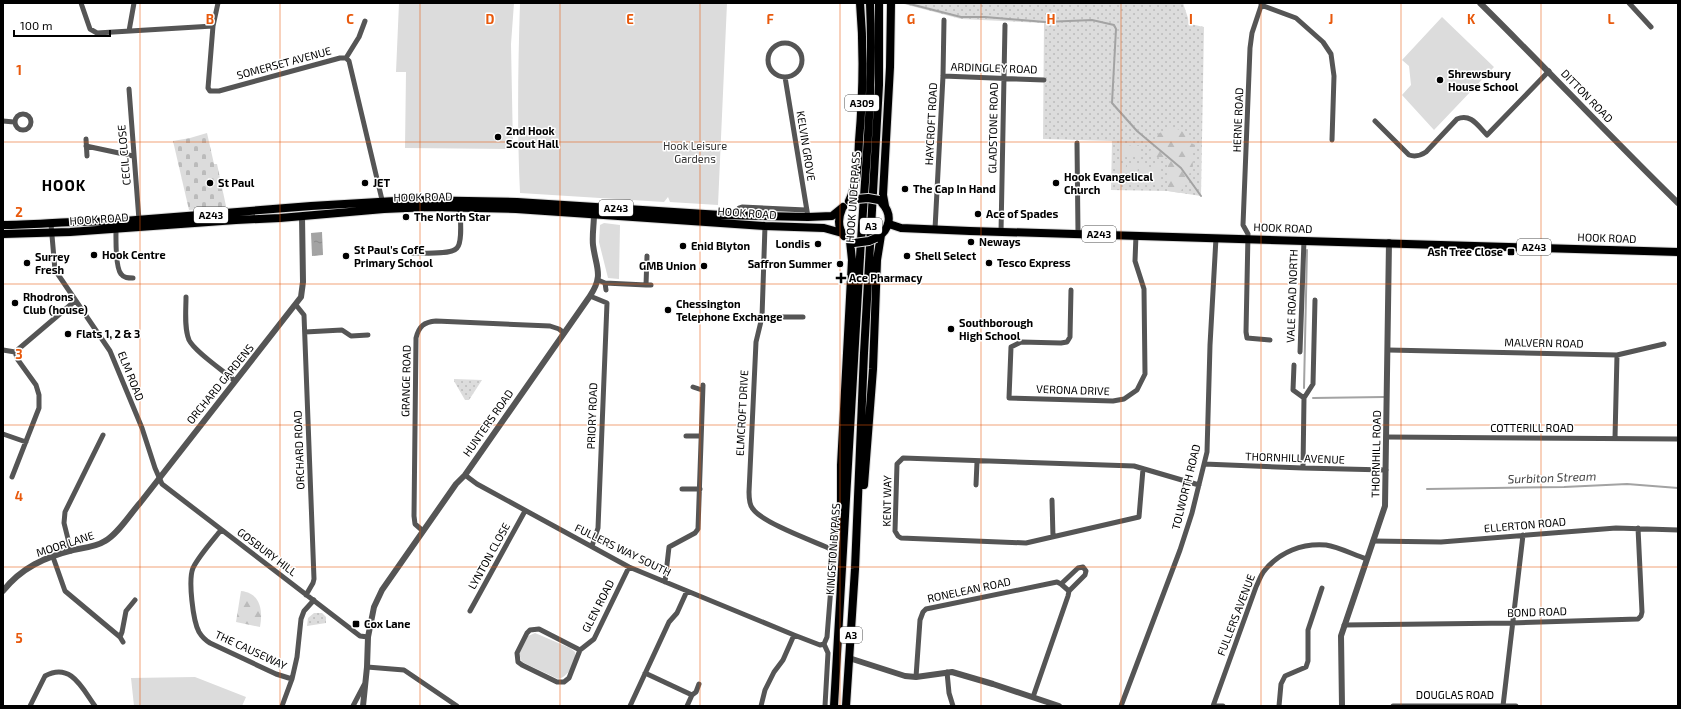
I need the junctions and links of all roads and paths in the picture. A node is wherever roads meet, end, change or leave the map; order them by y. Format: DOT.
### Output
graph roads {
  1 [pos="81,3"];
  2 [pos="134,3"];
  3 [pos="218,3"];
  4 [pos="860,3"];
  5 [pos="870,3"];
  6 [pos="879,3"];
  7 [pos="891,3"];
  8 [pos="1480,3"];
  9 [pos="1629,3"];
  10 [pos="1262,4"];
  11 [pos="944,20"];
  12 [pos="365,21"];
  13 [pos="1005,25"];
  14 [pos="213,26"];
  15 [pos="1651,27"];
  16 [pos="130,31"];
  17 [pos="346,58"];
  18 [pos="1549,71"];
  19 [pos="944,76"];
  20 [pos="786,77"];
  21 [pos="1004,79"];
  22 [pos="1044,80"];
  23 [pos="129,89"];
  24 [pos="3,121"];
  25 [pos="1376,121"];
  26 [pos="14,122"];
  27 [pos="86,139"];
  28 [pos="1332,140"];
  29 [pos="1077,143"];
  30 [pos="86,146"];
  31 [pos="87,156"];
  32 [pos="133,156"];
  33 [pos="850,203"];
  34 [pos="1678,203"];
  35 [pos="383,205"];
  36 [pos="885,206"];
  37 [pos="460,207"];
  38 [pos="807,213"];
  39 [pos="594,214"];
  40 [pos="736,215"];
  41 [pos="302,216"];
  42 [pos="139,220"];
  43 [pos="51,224"];
  44 [pos="889,224"];
  45 [pos="3,225"];
  46 [pos="765,226"];
  47 [pos="116,229"];
  48 [pos="935,229"];
  49 [pos="1001,232"];
  50 [pos="52,233"];
  51 [pos="842,233"];
  52 [pos="1078,233"];
  53 [pos="3,234"];
  54 [pos="1136,236"];
  55 [pos="879,237"];
  56 [pos="1216,238"];
  57 [pos="1248,238"];
  58 [pos="1304,240"];
  59 [pos="852,242"];
  60 [pos="1389,242"];
  61 [pos="1678,252"];
  62 [pos="413,253"];
  63 [pos="647,256"];
  64 [pos="133,278"];
  65 [pos="598,280"];
  66 [pos="605,283"];
  67 [pos="606,290"];
  68 [pos="1071,290"];
  69 [pos="590,296"];
  70 [pos="186,297"];
  71 [pos="1315,300"];
  72 [pos="75,301"];
  73 [pos="296,305"];
  74 [pos="762,317"];
  75 [pos="803,317"];
  76 [pos="305,332"];
  77 [pos="564,333"];
  78 [pos="368,335"];
  79 [pos="1270,340"];
  80 [pos="1664,344"];
  81 [pos="3,350"];
  82 [pos="1388,350"];
  83 [pos="15,352"];
  84 [pos="1300,352"];
  85 [pos="1617,355"];
  86 [pos="1294,365"];
  87 [pos="235,381"];
  88 [pos="693,387"];
  89 [pos="853,393"];
  90 [pos="1304,398"];
  91 [pos="862,402"];
  92 [pos="3,434"];
  93 [pos="104,435"];
  94 [pos="686,436"];
  95 [pos="700,436"];
  96 [pos="1386,437"];
  97 [pos="1615,438"];
  98 [pos="1678,440"];
  99 [pos="26,442"];
  100 [pos="977,462"];
  101 [pos="1204,464"];
  102 [pos="841,465"];
  103 [pos="1303,468"];
  104 [pos="1143,469"];
  105 [pos="1386,470"];
  106 [pos="465,475"];
  107 [pos="159,476"];
  108 [pos="12,477"];
  109 [pos="976,485"];
  110 [pos="1199,485"];
  111 [pos="682,489"];
  112 [pos="700,489"];
  113 [pos="1052,500"];
  114 [pos="525,511"];
  115 [pos="1638,528"];
  116 [pos="221,530"];
  117 [pos="1678,530"];
  118 [pos="423,531"];
  119 [pos="1523,535"];
  120 [pos="1053,537"];
  121 [pos="1373,541"];
  122 [pos="592,546"];
  123 [pos="835,549"];
  124 [pos="71,551"];
  125 [pos="53,557"];
  126 [pos="1367,559"];
  127 [pos="855,564"];
  128 [pos="629,566"];
  129 [pos="665,582"];
  130 [pos="1062,584"];
  131 [pos="1322,588"];
  132 [pos="3,590"];
  133 [pos="687,591"];
  134 [pos="1069,591"];
  135 [pos="306,595"];
  136 [pos="841,598"];
  137 [pos="135,600"];
  138 [pos="314,600"];
  139 [pos="470,611"];
  140 [pos="1512,623"];
  141 [pos="1344,625"];
  142 [pos="794,635"];
  143 [pos="368,637"];
  144 [pos="824,644"];
  145 [pos="580,650"];
  146 [pos="849,658"];
  147 [pos="367,667"];
  148 [pos="947,672"];
  149 [pos="645,673"];
  150 [pos="916,677"];
  151 [pos="292,679"];
  152 [pos="365,683"];
  153 [pos="699,684"];
  154 [pos="692,695"];
  155 [pos="1033,697"];
  156 [pos="30,706"];
  157 [pos="95,706"];
  158 [pos="282,706"];
  159 [pos="353,706"];
  160 [pos="363,706"];
  161 [pos="457,706"];
  162 [pos="630,706"];
  163 [pos="687,706"];
  164 [pos="761,706"];
  165 [pos="826,706"];
  166 [pos="834,706"];
  167 [pos="846,706"];
  168 [pos="953,706"];
  169 [pos="1060,706"];
  170 [pos="1121,706"];
  171 [pos="1213,706"];
  172 [pos="1223,706"];
  173 [pos="1279,706"];
  174 [pos="1342,706"];
  175 [pos="1393,706"];
  176 [pos="1423,706"];
  177 [pos="1503,706"];
  178 [pos="1516,706"];
  1 -- 16 [label="street"];
  2 -- 16 [label="street"];
  3 -- 14 [label="street, SOMERSET AVENUE"];
  4 -- 33 [label="main road, A309"];
  5 -- 89 [label="main road, HOOK UNDERPASS / A3"];
  6 -- 91 [label="main road, HOOK UNDERPASS / A3"];
  7 -- 36 [label="main road, A309"];
  8 -- 18 [label="street, DITTON ROAD"];
  9 -- 15 [label="street"];
  10 -- 28 [label="street"];
  10 -- 57 [label="street, HERNE ROAD"];
  11 -- 19 [label="street, HAYCROFT ROAD"];
  12 -- 17 [label="street"];
  13 -- 21 [label="street, GLADSTONE ROAD"];
  14 -- 16 [label="street"];
  14 -- 17 [label="street, SOMERSET AVENUE"];
  17 -- 35 [label="street, SOMERSET AVENUE"];
  18 -- 25 [label="street"];
  18 -- 34 [label="street, DITTON ROAD"];
  19 -- 21 [label="street, ARDINGLEY ROAD"];
  19 -- 48 [label="street, HAYCROFT ROAD"];
  20 -- 20 [label="street"];
  20 -- 38 [label="street, KELVIN GROVE"];
  21 -- 22 [label="street, ARDINGLEY ROAD"];
  21 -- 49 [label="street, GLADSTONE ROAD"];
  23 -- 32 [label="street, CECIL CLOSE"];
  24 -- 26 [label="street"];
  27 -- 30 [label="street"];
  29 -- 52 [label="street"];
  30 -- 31 [label="street"];
  30 -- 32 [label="street"];
  32 -- 42 [label="street, CECIL CLOSE"];
  33 -- 36 [label="main road, bridge"];
  33 -- 38 [label="main road, A243"];
  33 -- 51 [label="main road"];
  35 -- 37 [label="main road, HOOK ROAD"];
  35 -- 40 [label="main road, HOOK ROAD / A243"];
  35 -- 41 [label="main road, HOOK ROAD"];
  35 -- 42 [label="main road, HOOK ROAD / A243"];
  36 -- 44 [label="main road"];
  37 -- 39 [label="main road, HOOK ROAD"];
  37 -- 62 [label="street"];
  38 -- 40 [label="main road, HOOK ROAD / A243"];
  38 -- 40 [label="street"];
  39 -- 46 [label="main road, HOOK ROAD"];
  39 -- 65 [label="street"];
  41 -- 47 [label="main road, HOOK ROAD"];
  41 -- 73 [label="street, ORCHARD GARDENS"];
  42 -- 43 [label="main road, HOOK ROAD / A243"];
  43 -- 45 [label="main road, HOOK ROAD / A243"];
  43 -- 50 [label="street, ELM ROAD"];
  44 -- 48 [label="main road, HOOK ROAD / A243"];
  44 -- 55 [label="main road"];
  46 -- 51 [label="main road, HOOK ROAD"];
  46 -- 74 [label="street, ELMCROFT DRIVE"];
  47 -- 50 [label="main road, HOOK ROAD"];
  47 -- 64 [label="street"];
  48 -- 49 [label="main road, HOOK ROAD / A243"];
  49 -- 52 [label="main road, HOOK ROAD / A243"];
  50 -- 53 [label="main road, HOOK ROAD"];
  50 -- 72 [label="street, ELM ROAD"];
  51 -- 59 [label="main road"];
  52 -- 54 [label="main road, HOOK ROAD / A243"];
  54 -- 56 [label="main road, HOOK ROAD / A243"];
  54 -- 68 [label="street, VERONA DRIVE"];
  55 -- 59 [label="main road, bridge"];
  55 -- 127 [label="main road"];
  56 -- 57 [label="main road, HOOK ROAD / A243"];
  56 -- 101 [label="street, TOLWORTH ROAD"];
  57 -- 58 [label="main road, HOOK ROAD / A243"];
  57 -- 79 [label="street, HERNE ROAD"];
  58 -- 60 [label="main road, HOOK ROAD / A243"];
  58 -- 84 [label="street, VALE ROAD NORTH"];
  59 -- 102 [label="main road"];
  60 -- 61 [label="main road, HOOK ROAD / A243"];
  60 -- 82 [label="street, THORNHILL ROAD"];
  63 -- 66 [label="street"];
  65 -- 66 [label="street"];
  65 -- 69 [label="street, HUNTERS ROAD"];
  66 -- 67 [label="street"];
  69 -- 77 [label="street, HUNTERS ROAD"];
  69 -- 122 [label="street, PRIORY ROAD"];
  70 -- 87 [label="street"];
  71 -- 90 [label="street"];
  72 -- 83 [label="street"];
  72 -- 107 [label="street, ELM ROAD"];
  73 -- 76 [label="street, ORCHARD ROAD"];
  73 -- 87 [label="street, ORCHARD GARDENS"];
  74 -- 75 [label="street"];
  74 -- 123 [label="street, ELMCROFT DRIVE"];
  76 -- 78 [label="street"];
  76 -- 135 [label="street, ORCHARD ROAD"];
  77 -- 106 [label="street, HUNTERS ROAD"];
  77 -- 118 [label="street, GRANGE ROAD"];
  80 -- 85 [label="street, MALVERN ROAD"];
  81 -- 83 [label="street"];
  82 -- 85 [label="street, MALVERN ROAD"];
  82 -- 96 [label="street, THORNHILL ROAD"];
  83 -- 99 [label="street"];
  85 -- 97 [label="street"];
  86 -- 90 [label="street"];
  87 -- 107 [label="street, ORCHARD GARDENS"];
  88 -- 95 [label="street"];
  89 -- 136 [label="main road, KINGSTON BYPASS / A3"];
  90 -- 103 [label="street"];
  91 -- 127 [label="main road, KINGSTON BYPASS / A3"];
  92 -- 99 [label="street"];
  93 -- 124 [label="street"];
  94 -- 95 [label="street"];
  95 -- 112 [label="street"];
  96 -- 97 [label="street, COTTERILL ROAD"];
  96 -- 105 [label="street, THORNHILL ROAD"];
  97 -- 98 [label="street, COTTERILL ROAD"];
  99 -- 108 [label="street"];
  100 -- 104 [label="street, KENT WAY"];
  100 -- 109 [label="street"];
  100 -- 120 [label="street, KENT WAY"];
  101 -- 103 [label="street, THORNHILL AVENUE"];
  101 -- 110 [label="street, TOLWORTH ROAD"];
  102 -- 123 [label="street"];
  102 -- 136 [label="main road"];
  103 -- 105 [label="street, THORNHILL AVENUE"];
  104 -- 110 [label="street, KENT WAY"];
  104 -- 120 [label="street, KENT WAY"];
  105 -- 121 [label="street, THORNHILL ROAD"];
  106 -- 114 [label="street, FULLERS WAY SOUTH"];
  106 -- 118 [label="street, HUNTERS ROAD"];
  107 -- 116 [label="street, GOSBURY HILL"];
  107 -- 124 [label="street, MOOR LANE"];
  110 -- 170 [label="street, TOLWORTH ROAD"];
  111 -- 112 [label="street"];
  112 -- 129 [label="street"];
  113 -- 120 [label="street"];
  114 -- 122 [label="street, FULLERS WAY SOUTH"];
  114 -- 139 [label="street, LYNTON CLOSE"];
  115 -- 117 [label="street, ELLERTON ROAD"];
  115 -- 119 [label="street, ELLERTON ROAD"];
  115 -- 140 [label="street, BOND ROAD"];
  116 -- 135 [label="street, GOSBURY HILL"];
  116 -- 151 [label="street, THE CAUSEWAY"];
  118 -- 143 [label="street, HUNTERS ROAD"];
  119 -- 121 [label="street, ELLERTON ROAD"];
  119 -- 140 [label="street"];
  121 -- 126 [label="street, THORNHILL ROAD"];
  122 -- 128 [label="street, FULLERS WAY SOUTH"];
  123 -- 144 [label="street"];
  124 -- 125 [label="street, MOOR LANE"];
  125 -- 132 [label="street, MOOR LANE"];
  125 -- 137 [label="street"];
  126 -- 141 [label="street, THORNHILL ROAD"];
  126 -- 171 [label="street, FULLERS AVENUE"];
  127 -- 146 [label="main road, KINGSTON BYPASS / A3"];
  128 -- 129 [label="street, FULLERS WAY SOUTH"];
  128 -- 145 [label="street, GLEN ROAD"];
  129 -- 133 [label="street, FULLERS WAY SOUTH"];
  130 -- 134 [label="street"];
  130 -- 134 [label="street"];
  130 -- 150 [label="street, RONELEAN ROAD"];
  131 -- 173 [label="street"];
  133 -- 142 [label="street, FULLERS WAY SOUTH"];
  133 -- 149 [label="street"];
  134 -- 155 [label="street"];
  135 -- 138 [label="street, GOSBURY HILL"];
  136 -- 166 [label="main road, KINGSTON BYPASS / A3"];
  138 -- 143 [label="street, GOSBURY HILL"];
  138 -- 151 [label="street"];
  140 -- 141 [label="street, BOND ROAD"];
  140 -- 177 [label="street"];
  141 -- 174 [label="street, THORNHILL ROAD"];
  142 -- 144 [label="street, FULLERS WAY SOUTH"];
  142 -- 164 [label="street"];
  143 -- 147 [label="street"];
  144 -- 165 [label="street"];
  145 -- 145 [label="street, GLEN ROAD"];
  146 -- 150 [label="street"];
  146 -- 167 [label="main road, KINGSTON BYPASS / A3"];
  147 -- 152 [label="street"];
  147 -- 161 [label="street"];
  148 -- 150 [label="street"];
  148 -- 155 [label="street"];
  148 -- 168 [label="street"];
  149 -- 154 [label="street"];
  149 -- 162 [label="street"];
  151 -- 158 [label="street"];
  152 -- 159 [label="street"];
  152 -- 160 [label="street"];
  153 -- 154 [label="street"];
  154 -- 163 [label="street"];
  155 -- 169 [label="street"];
  156 -- 157 [label="street"];
  171 -- 172 [label="street"];
  175 -- 176 [label="street, DOUGLAS ROAD"];
  176 -- 177 [label="street, DOUGLAS ROAD"];
  177 -- 178 [label="street, DOUGLAS ROAD"];
}
